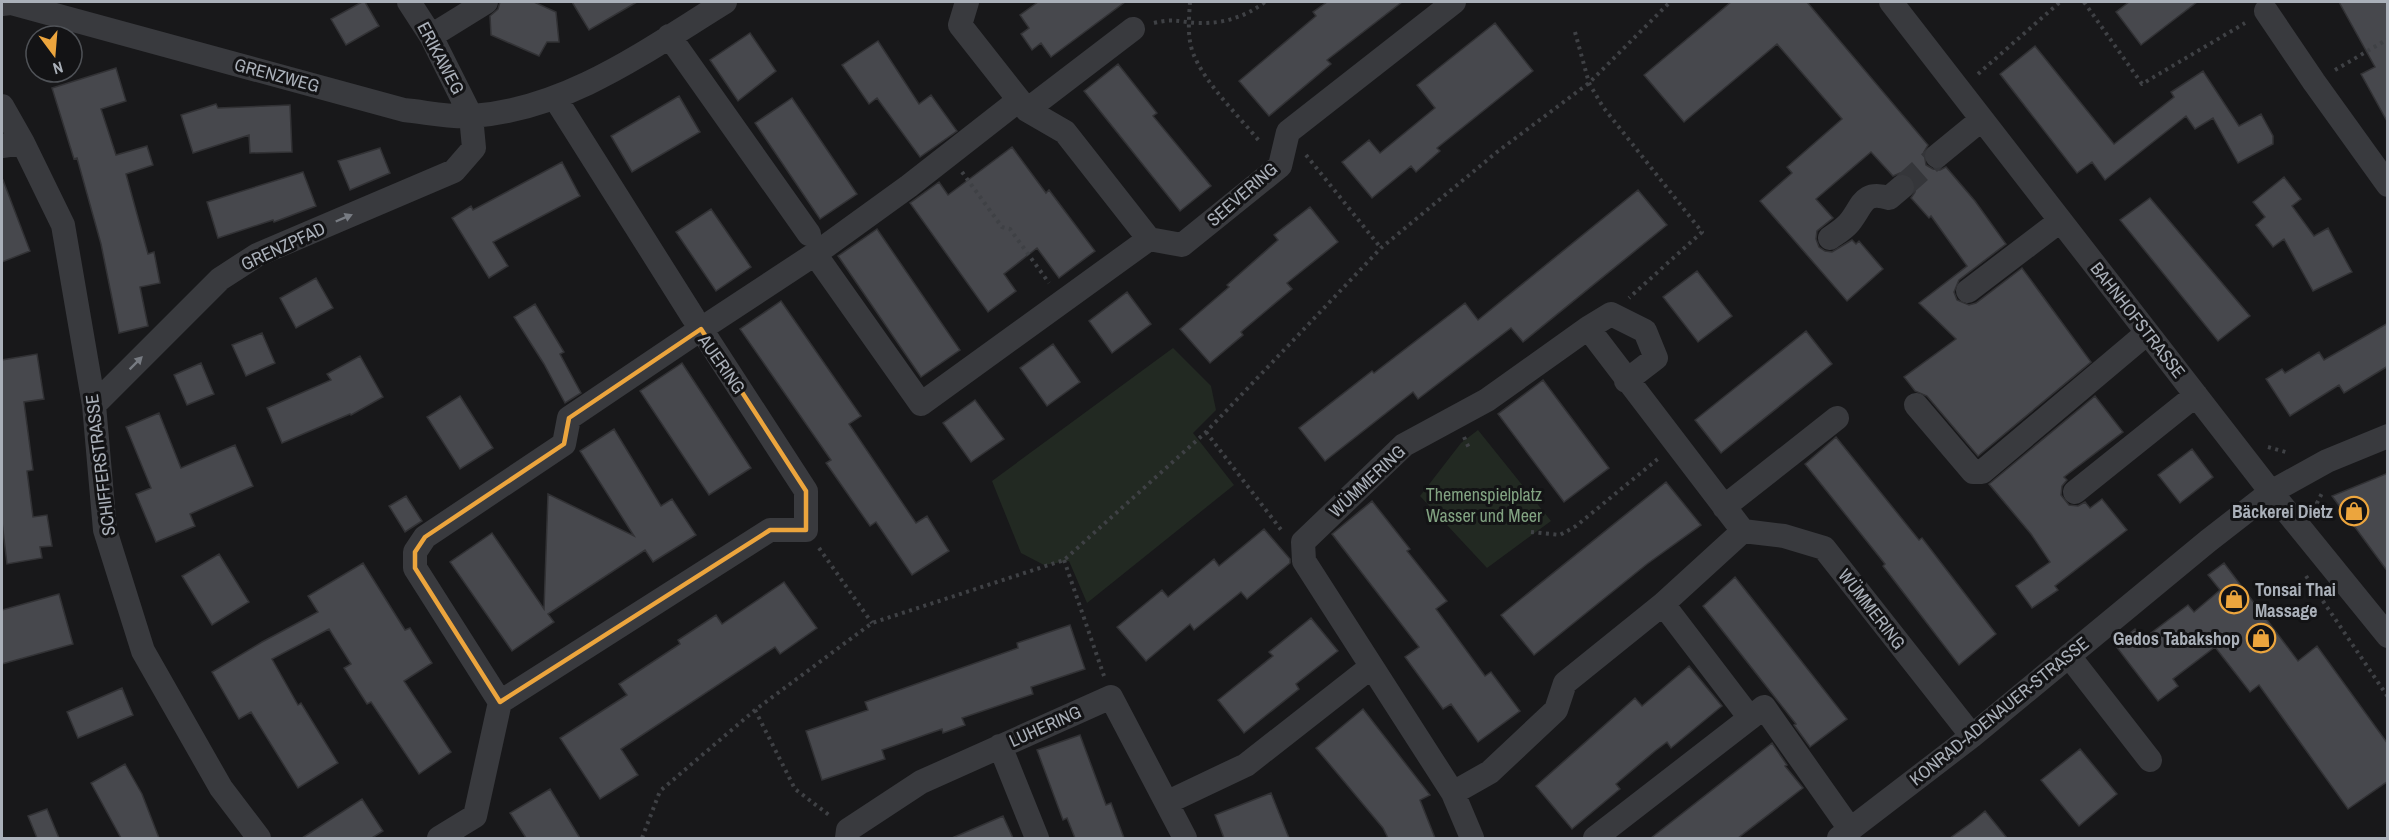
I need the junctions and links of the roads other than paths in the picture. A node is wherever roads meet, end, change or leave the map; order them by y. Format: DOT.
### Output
graph roads {
  1 [pos="409,2"];
  2 [pos="486,2"];
  3 [pos="725,2"];
  4 [pos="967,2"];
  5 [pos="1454,2"];
  6 [pos="1891,2"];
  7 [pos="2,4"];
  8 [pos="2266,11"];
  9 [pos="1134,29"];
  10 [pos="431,36"];
  11 [pos="669,36"];
  12 [pos="555,98"];
  13 [pos="1023,105"];
  14 [pos="2,106"];
  15 [pos="471,116"];
  16 [pos="1981,120"];
  17 [pos="12,144"];
  18 [pos="1937,156"];
  19 [pos="2388,185"];
  20 [pos="1902,187"];
  21 [pos="2060,221"];
  22 [pos="1149,238"];
  23 [pos="1830,238"];
  24 [pos="812,244"];
  25 [pos="1968,291"];
  26 [pos="697,323"];
  27 [pos="1588,328"];
  28 [pos="2147,333"];
  29 [pos="1626,381"];
  30 [pos="2196,395"];
  31 [pos="94,405"];
  32 [pos="1916,405"];
  33 [pos="1837,418"];
  34 [pos="2388,436"];
  35 [pos="2075,492"];
  36 [pos="2271,492"];
  37 [pos="1724,507"];
  38 [pos="1743,531"];
  39 [pos="1663,604"];
  40 [pos="2388,636"];
  41 [pos="2069,656"];
  42 [pos="1371,667"];
  43 [pos="500,702"];
  44 [pos="1750,718"];
  45 [pos="1972,736"];
  46 [pos="1000,746"];
  47 [pos="2150,760"];
  48 [pos="1453,793"];
  49 [pos="1168,802"];
  50 [pos="848,834"];
  51 [pos="1844,834"];
  52 [pos="259,838"];
  53 [pos="438,838"];
  54 [pos="1037,838"];
  55 [pos="1185,838"];
  56 [pos="1472,838"];
  57 [pos="1595,838"];
  1 -- 10 [label="street, ERIKAWEG"];
  2 -- 10 [label="street"];
  3 -- 11 [label="street, GRENZWEG"];
  4 -- 13 [label="street"];
  5 -- 22 [label="street, SEEVERING"];
  6 -- 16 [label="street, BAHNHOFSTRASSE"];
  7 -- 15 [label="street, GRENZWEG"];
  8 -- 19 [label="street"];
  9 -- 13 [label="street"];
  10 -- 15 [label="street, ERIKAWEG"];
  11 -- 12 [label="street, GRENZWEG"];
  11 -- 24 [label="street"];
  12 -- 15 [label="street, GRENZWEG"];
  12 -- 26 [label="street"];
  13 -- 22 [label="street"];
  13 -- 24 [label="street"];
  14 -- 17 [label="street, SCHIFFERSTRASSE"];
  31 -- 15 [label="street, GRENZPFAD, one-way"];
  16 -- 18 [label="street"];
  16 -- 21 [label="street, BAHNHOFSTRASSE"];
  17 -- 31 [label="street, SCHIFFERSTRASSE"];
  20 -- 23 [label="street"];
  21 -- 25 [label="street"];
  21 -- 28 [label="street, BAHNHOFSTRASSE"];
  22 -- 24 [label="street"];
  24 -- 26 [label="street"];
  26 -- 43 [label="street, AUERING"];
  26 -- 43 [label="street, AUERING"];
  27 -- 29 [label="street"];
  27 -- 29 [label="street, WÜMMERING"];
  27 -- 42 [label="street, WÜMMERING"];
  28 -- 30 [label="street, BAHNHOFSTRASSE"];
  28 -- 32 [label="street"];
  29 -- 37 [label="street"];
  30 -- 35 [label="street"];
  30 -- 36 [label="street, BAHNHOFSTRASSE"];
  31 -- 52 [label="street, SCHIFFERSTRASSE"];
  33 -- 37 [label="street"];
  34 -- 36 [label="street, KONRAD-ADENAUER-STRASSE"];
  36 -- 40 [label="street, BAHNHOFSTRASSE"];
  36 -- 41 [label="street, KONRAD-ADENAUER-STRASSE"];
  37 -- 38 [label="street"];
  38 -- 39 [label="street"];
  38 -- 45 [label="street, WÜMMERING"];
  39 -- 44 [label="street"];
  39 -- 48 [label="street"];
  41 -- 45 [label="street, KONRAD-ADENAUER-STRASSE"];
  41 -- 47 [label="street"];
  42 -- 48 [label="street"];
  42 -- 49 [label="street"];
  43 -- 53 [label="street"];
  44 -- 51 [label="street"];
  44 -- 57 [label="street"];
  45 -- 51 [label="street, KONRAD-ADENAUER-STRASSE"];
  46 -- 49 [label="street, LUHERING"];
  46 -- 50 [label="street, LUHERING"];
  46 -- 54 [label="street"];
  48 -- 56 [label="street"];
  49 -- 55 [label="street"];
}
